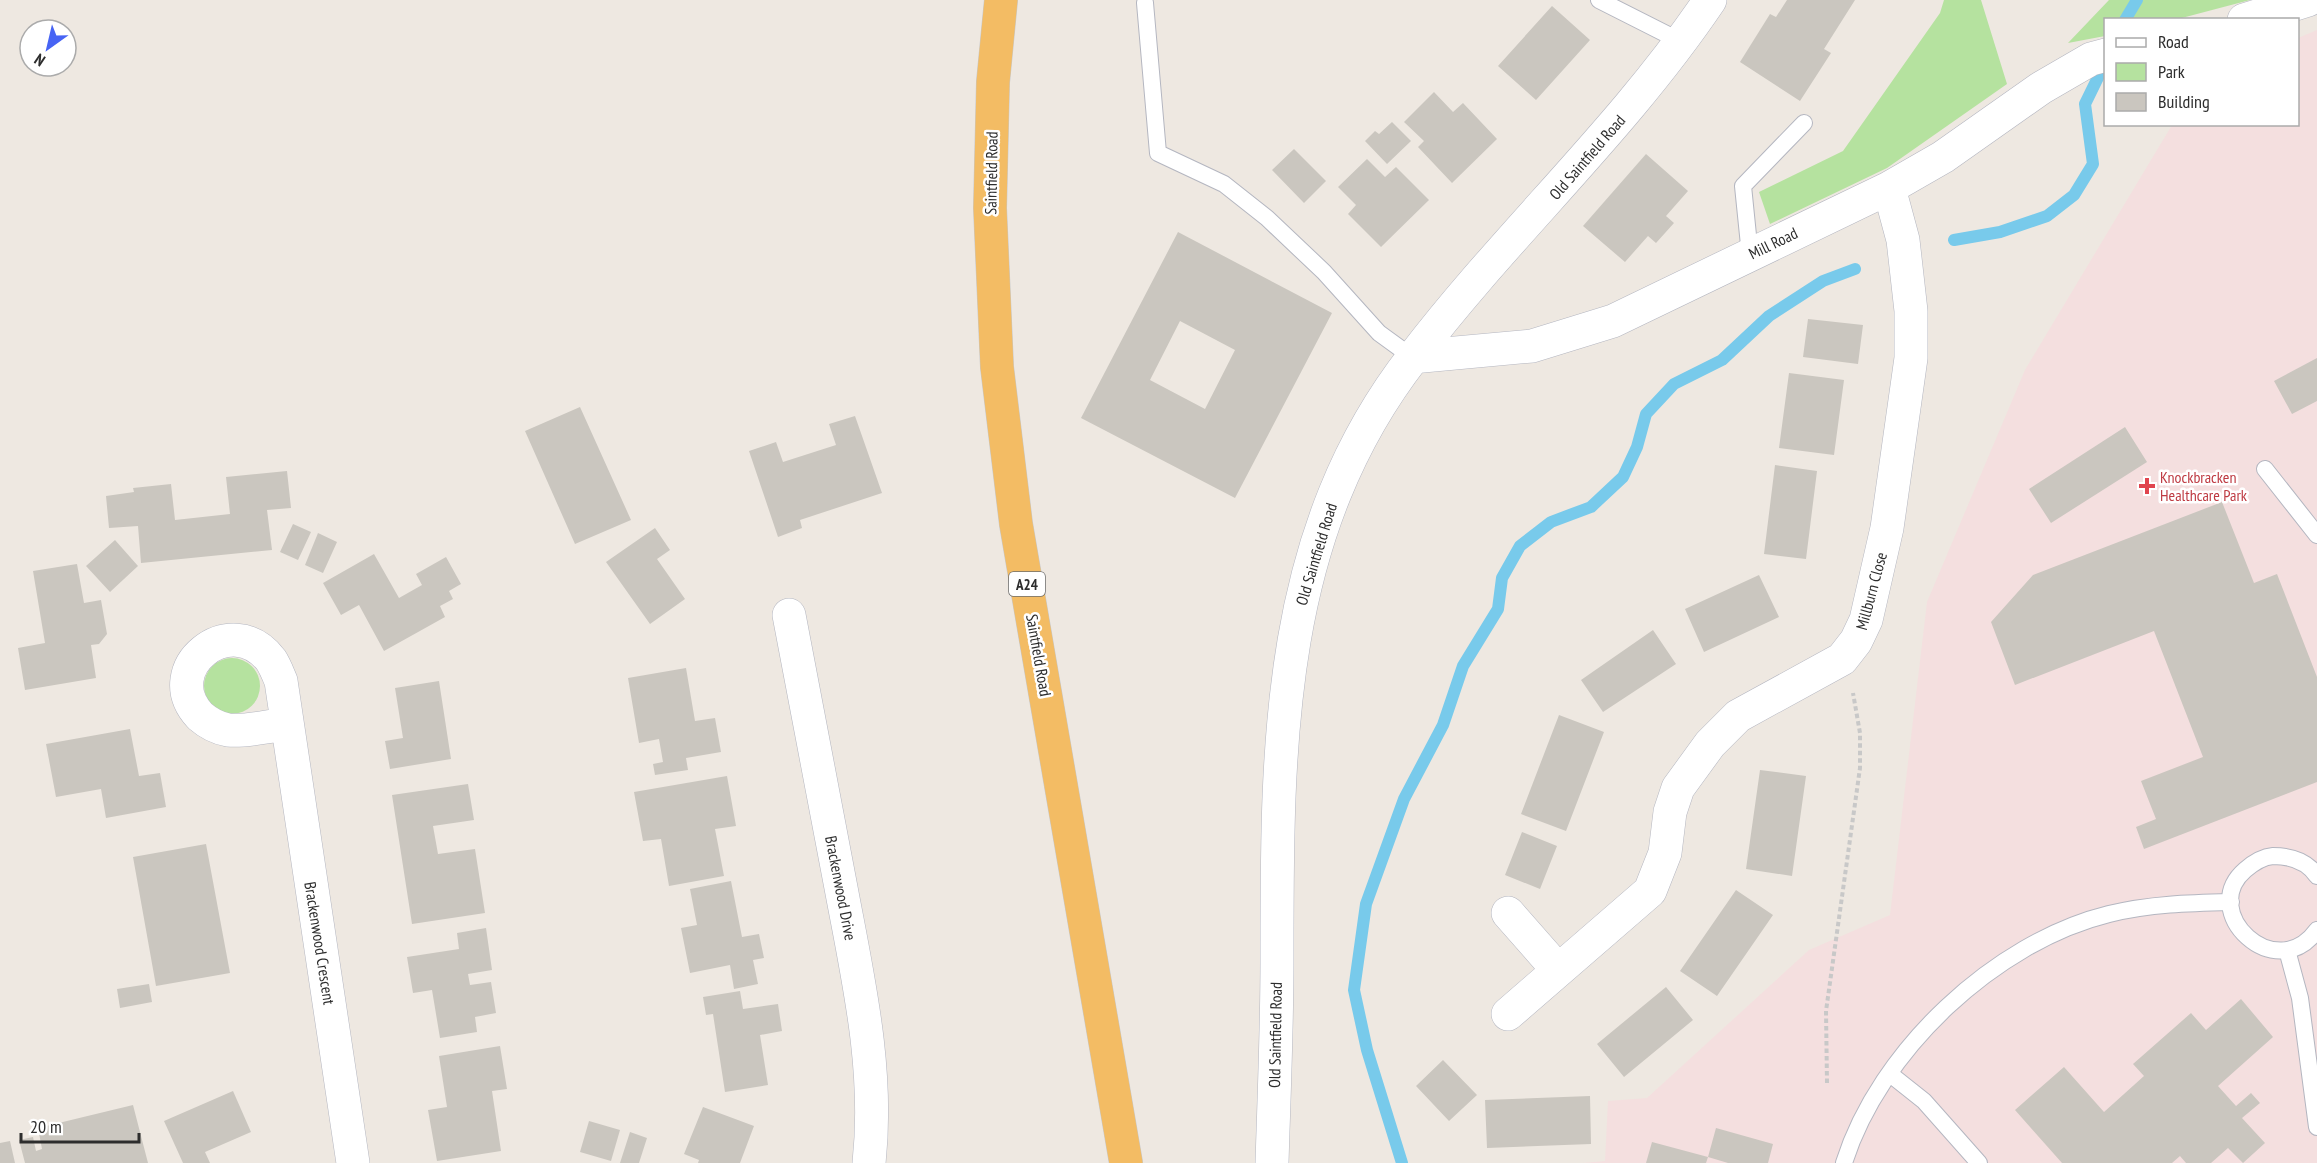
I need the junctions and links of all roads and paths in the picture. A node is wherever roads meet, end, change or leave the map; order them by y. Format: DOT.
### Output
graph roads {
  1 [pos="1001,0"];
  2 [pos="1599,0"];
  3 [pos="1710,0"];
  4 [pos="2308,0"];
  5 [pos="1145,3"];
  6 [pos="2250,18"];
  7 [pos="1682,42"];
  8 [pos="2104,56"];
  9 [pos="1804,123"];
  10 [pos="1889,188"];
  11 [pos="1750,255"];
  12 [pos="1412,357"];
  13 [pos="2265,469"];
  14 [pos="2317,535"];
  15 [pos="789,615"];
  16 [pos="1856,704"];
  17 [pos="287,723"];
  18 [pos="2316,871"];
  19 [pos="2231,902"];
  20 [pos="1508,913"];
  21 [pos="2317,930"];
  22 [pos="2287,950"];
  23 [pos="1558,970"];
  24 [pos="1508,1014"];
  25 [pos="1890,1074"];
  26 [pos="1827,1083"];
  27 [pos="2317,1127"];
  28 [pos="353,1163"];
  29 [pos="869,1163"];
  30 [pos="1126,1163"];
  31 [pos="1272,1163"];
  32 [pos="1844,1163"];
  33 [pos="1979,1163"];
  1 -- 30 [label="highway, Saintfield Road / A24"];
  2 -- 7 [label="lane"];
  3 -- 7 [label="street, Old Saintfield Road"];
  4 -- 6 [label="street"];
  5 -- 12 [label="lane"];
  7 -- 12 [label="street, Old Saintfield Road"];
  8 -- 10 [label="street, Mill Road"];
  9 -- 11 [label="lane"];
  10 -- 11 [label="street, Mill Road"];
  10 -- 23 [label="street, Millburn Close"];
  11 -- 12 [label="street, Mill Road"];
  12 -- 31 [label="street, Old Saintfield Road"];
  13 -- 14 [label="lane"];
  15 -- 29 [label="street, Brackenwood Drive"];
  16 -- 26 [label="path"];
  17 -- 28 [label="street, Brackenwood Crescent"];
  18 -- 19 [label="lane"];
  19 -- 22 [label="lane"];
  19 -- 25 [label="lane"];
  20 -- 23 [label="street"];
  21 -- 22 [label="lane"];
  22 -- 27 [label="lane"];
  23 -- 24 [label="street, Millburn Close"];
  25 -- 32 [label="lane"];
  25 -- 33 [label="lane"];
}
